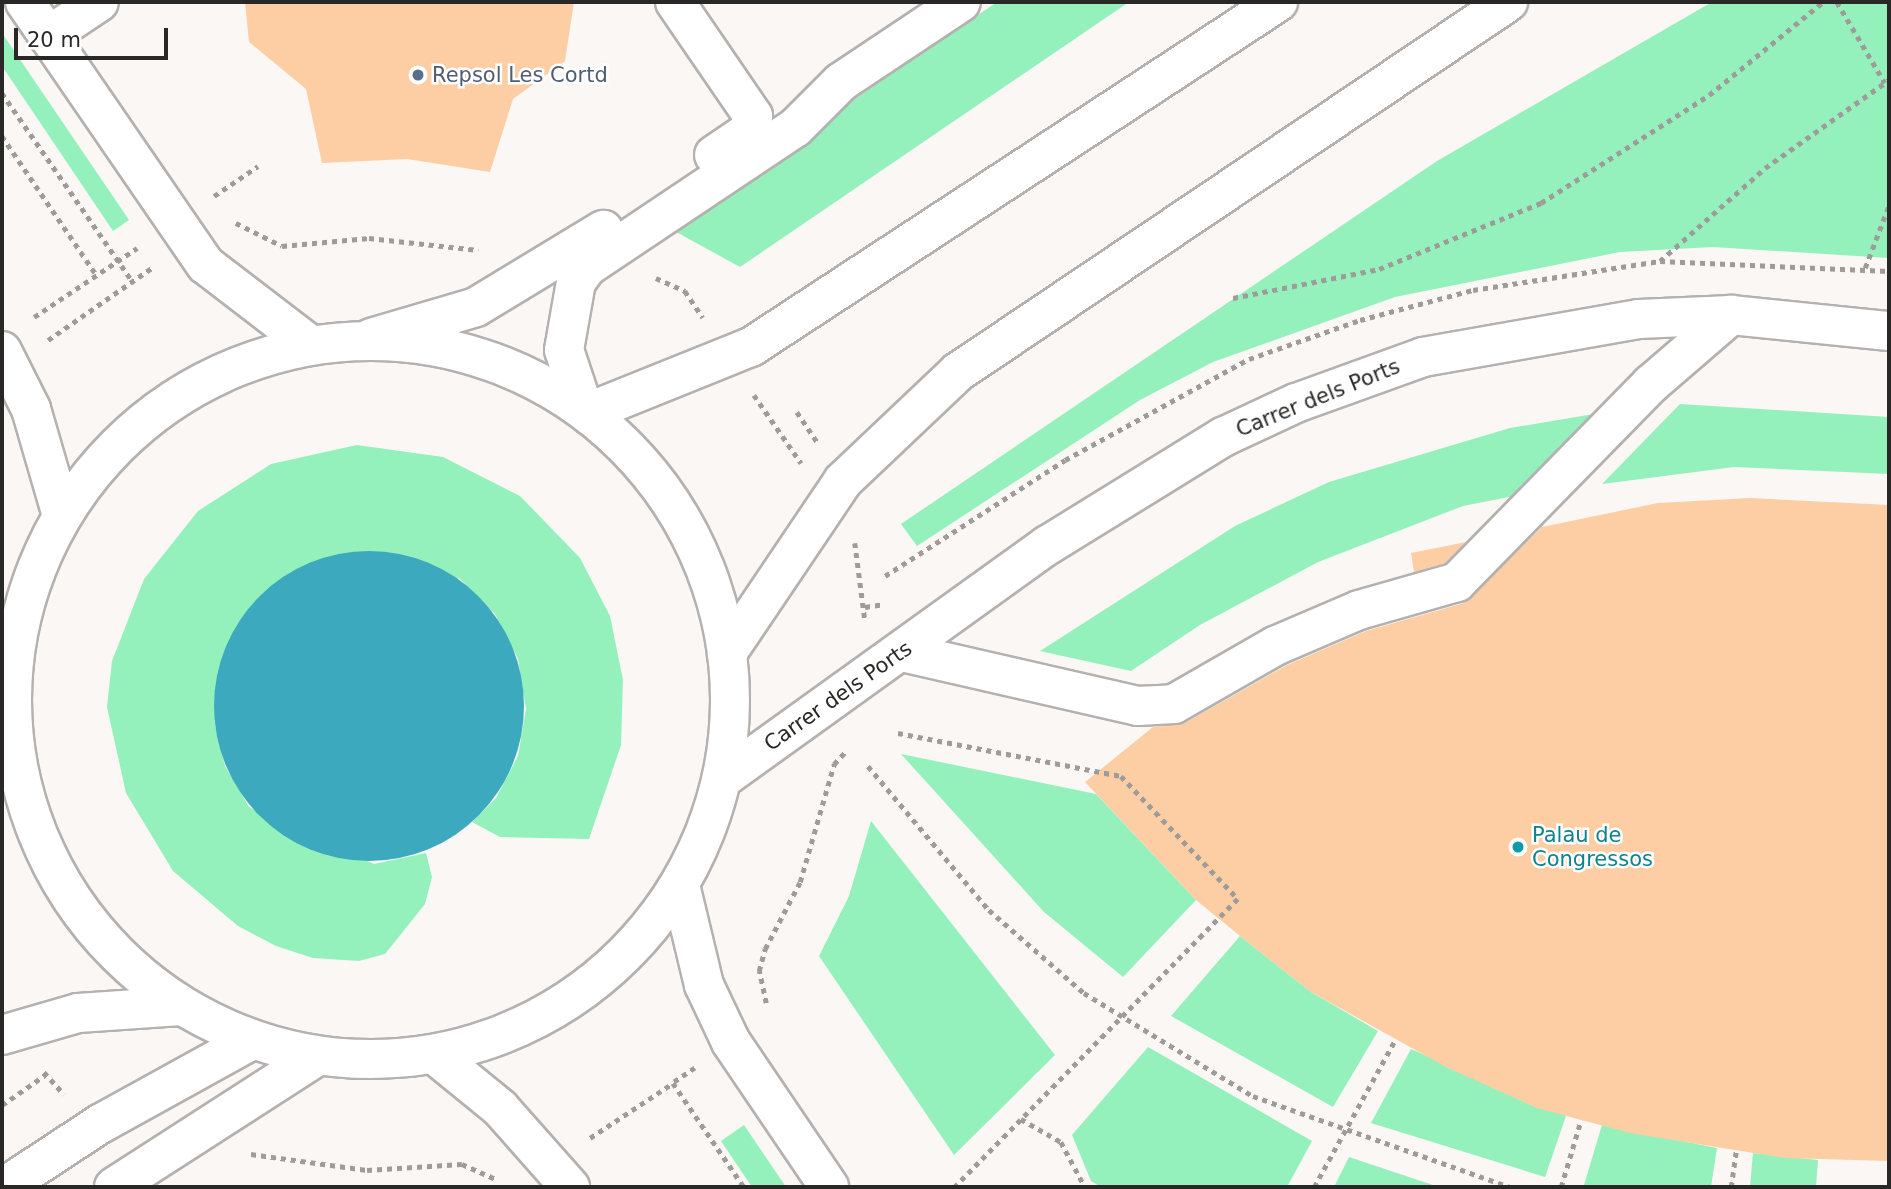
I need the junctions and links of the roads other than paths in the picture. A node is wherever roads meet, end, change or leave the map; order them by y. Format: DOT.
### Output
graph roads {
  1 [pos="25,2"];
  2 [pos="99,2"];
  3 [pos="675,2"];
  4 [pos="961,2"];
  5 [pos="1278,2"];
  6 [pos="1508,2"];
  7 [pos="48,36"];
  8 [pos="1731,315"];
  9 [pos="1889,331"];
  10 [pos="371,338"];
  11 [pos="309,344"];
  12 [pos="2,351"];
  13 [pos="587,411"];
  14 [pos="62,516"];
  15 [pos="10,632"];
  16 [pos="902,652"];
  17 [pos="727,653"];
  18 [pos="7,680"];
  19 [pos="20,775"];
  20 [pos="722,779"];
  21 [pos="2,819"];
  22 [pos="680,886"];
  23 [pos="181,1006"];
  24 [pos="2,1035"];
  25 [pos="252,1040"];
  26 [pos="435,1055"];
  27 [pos="317,1056"];
  28 [pos="4,1187"];
  29 [pos="114,1187"];
  30 [pos="570,1187"];
  31 [pos="829,1187"];
  1 -- 7 [label="main road"];
  2 -- 7 [label="main road"];
  3 -- 10 [label="main road"];
  4 -- 13 [label="main road"];
  5 -- 13 [label="main road"];
  6 -- 17 [label="main road"];
  7 -- 11 [label="main road"];
  8 -- 9 [label="main road, Carrer dels Ports"];
  8 -- 16 [label="main road, Carrer dels Ports"];
  8 -- 16 [label="main road"];
  10 -- 11 [label="main road"];
  10 -- 13 [label="main road"];
  11 -- 14 [label="main road"];
  12 -- 14 [label="main road"];
  13 -- 17 [label="main road"];
  14 -- 15 [label="main road"];
  15 -- 18 [label="main road"];
  16 -- 20 [label="main road, Carrer dels Ports"];
  17 -- 20 [label="main road"];
  18 -- 19 [label="main road"];
  19 -- 21 [label="main road"];
  19 -- 23 [label="main road"];
  20 -- 22 [label="main road"];
  22 -- 26 [label="main road"];
  22 -- 31 [label="main road"];
  23 -- 24 [label="main road"];
  23 -- 25 [label="main road"];
  25 -- 27 [label="main road"];
  25 -- 28 [label="main road"];
  26 -- 27 [label="main road"];
  26 -- 30 [label="main road"];
  27 -- 29 [label="main road"];
}
